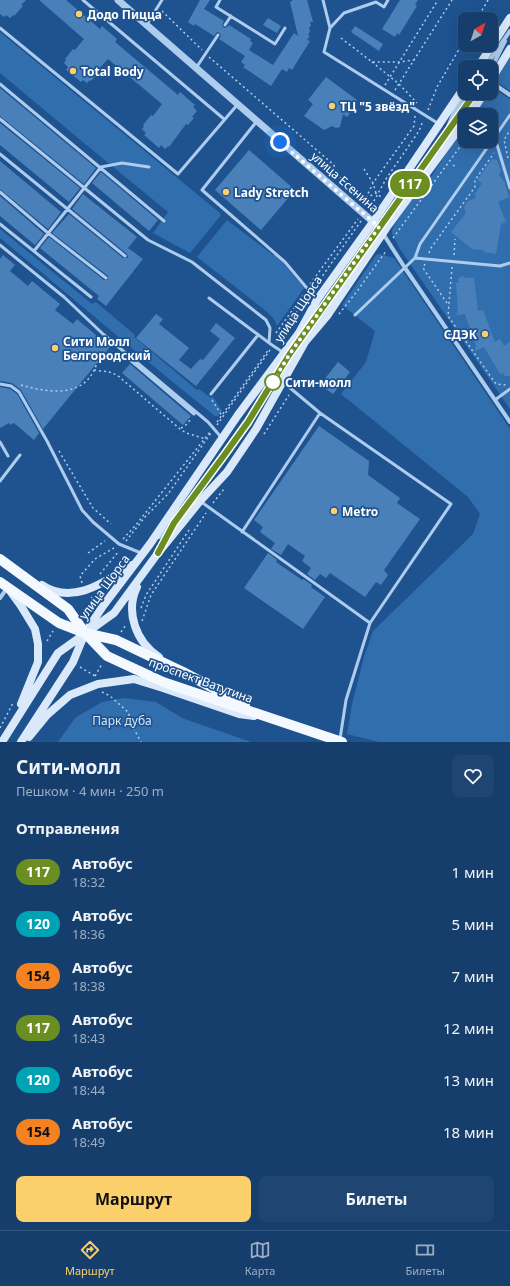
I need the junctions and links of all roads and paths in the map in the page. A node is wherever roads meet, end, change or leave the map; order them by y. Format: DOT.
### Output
graph roads {
  1 [pos="83,0"];
  2 [pos="118,0"];
  3 [pos="162,0"];
  4 [pos="220,0"];
  5 [pos="323,0"];
  6 [pos="388,0"];
  7 [pos="438,0"];
  8 [pos="452,0"];
  9 [pos="488,0"];
  10 [pos="375,1"];
  11 [pos="158,7"];
  12 [pos="481,12"];
  13 [pos="231,16"];
  14 [pos="510,18"];
  15 [pos="147,24"];
  16 [pos="225,25"];
  17 [pos="0,28"];
  18 [pos="285,28"];
  19 [pos="330,28"];
  20 [pos="510,31"];
  21 [pos="218,35"];
  22 [pos="341,38"];
  23 [pos="510,49"];
  24 [pos="458,51"];
  25 [pos="206,54"];
  26 [pos="414,60"];
  27 [pos="483,60"];
  28 [pos="490,60"];
  29 [pos="496,60"];
  30 [pos="372,62"];
  31 [pos="399,62"];
  32 [pos="196,68"];
  33 [pos="498,69"];
  34 [pos="390,77"];
  35 [pos="0,84"];
  36 [pos="399,84"];
  37 [pos="498,87"];
  38 [pos="382,89"];
  39 [pos="392,95"];
  40 [pos="458,96"];
  41 [pos="510,96"];
  42 [pos="462,100"];
  43 [pos="470,100"];
  44 [pos="238,104"];
  45 [pos="415,110"];
  46 [pos="510,115"];
  47 [pos="425,116"];
  48 [pos="0,119"];
  49 [pos="224,119"];
  50 [pos="257,121"];
  51 [pos="439,124"];
  52 [pos="458,130"];
  53 [pos="510,130"];
  54 [pos="498,133"];
  55 [pos="444,135"];
  56 [pos="504,140"];
  57 [pos="498,147"];
  58 [pos="488,148"];
  59 [pos="497,148"];
  60 [pos="0,154"];
  61 [pos="508,161"];
  62 [pos="453,165"];
  63 [pos="101,167"];
  64 [pos="149,167"];
  65 [pos="457,168"];
  66 [pos="364,169"];
  67 [pos="372,183"];
  68 [pos="85,188"];
  69 [pos="510,188"];
  70 [pos="0,192"];
  71 [pos="376,193"];
  72 [pos="378,195"];
  73 [pos="366,198"];
  74 [pos="387,202"];
  75 [pos="68,209"];
  76 [pos="364,213"];
  77 [pos="164,221"];
  78 [pos="0,224"];
  79 [pos="378,227"];
  80 [pos="48,233"];
  81 [pos="455,239"];
  82 [pos="0,245"];
  83 [pos="34,251"];
  84 [pos="125,256"];
  85 [pos="415,258"];
  86 [pos="427,260"];
  87 [pos="453,262"];
  88 [pos="510,263"];
  89 [pos="404,268"];
  90 [pos="106,278"];
  91 [pos="307,288"];
  92 [pos="310,292"];
  93 [pos="91,297"];
  94 [pos="209,298"];
  95 [pos="317,300"];
  96 [pos="449,306"];
  97 [pos="355,315"];
  98 [pos="258,335"];
  99 [pos="271,345"];
  100 [pos="118,353"];
  101 [pos="284,353"];
  102 [pos="94,370"];
  103 [pos="86,377"];
  104 [pos="88,379"];
  105 [pos="284,382"];
  106 [pos="510,383"];
  107 [pos="0,384"];
  108 [pos="20,385"];
  109 [pos="510,389"];
  110 [pos="211,394"];
  111 [pos="212,400"];
  112 [pos="495,400"];
  113 [pos="320,413"];
  114 [pos="194,414"];
  115 [pos="222,416"];
  116 [pos="510,422"];
  117 [pos="180,429"];
  118 [pos="213,429"];
  119 [pos="222,438"];
  120 [pos="206,439"];
  121 [pos="0,442"];
  122 [pos="56,445"];
  123 [pos="20,455"];
  124 [pos="8,456"];
  125 [pos="0,481"];
  126 [pos="200,501"];
  127 [pos="174,523"];
  128 [pos="111,524"];
  129 [pos="242,532"];
  130 [pos="106,540"];
  131 [pos="119,544"];
  132 [pos="150,544"];
  133 [pos="123,545"];
  134 [pos="88,553"];
  135 [pos="158,553"];
  136 [pos="143,554"];
  137 [pos="0,558"];
  138 [pos="138,561"];
  139 [pos="146,570"];
  140 [pos="98,577"];
  141 [pos="4,585"];
  142 [pos="0,598"];
  143 [pos="370,623"];
  144 [pos="85,633"];
  145 [pos="183,672"];
  146 [pos="101,692"];
  147 [pos="272,719"];
  148 [pos="13,723"];
  149 [pos="2,742"];
  150 [pos="21,742"];
  151 [pos="25,742"];
  152 [pos="141,742"];
  153 [pos="341,742"];
  1 -- 49 [label="lane"];
  2 -- 15 [label="street, улица Есенина"];
  3 -- 11 [label="lane"];
  4 -- 13 [label="lane"];
  5 -- 19 [label="lane"];
  6 -- 10 [label="lane"];
  7 -- 31 [label="path"];
  8 -- 26 [label="path"];
  9 -- 12 [label="path"];
  10 -- 19 [label="lane"];
  11 -- 15 [label="lane"];
  11 -- 25 [label="path"];
  13 -- 16 [label="lane"];
  13 -- 18 [label="lane"];
  14 -- 27 [label="main road"];
  15 -- 32 [label="street, улица Есенина"];
  17 -- 49 [label="lane"];
  19 -- 38 [label="lane"];
  20 -- 28 [label="street"];
  20 -- 29 [label="street"];
  21 -- 25 [label="lane"];
  22 -- 30 [label="path"];
  23 -- 33 [label="main road"];
  24 -- 47 [label="path"];
  25 -- 32 [label="lane"];
  25 -- 73 [label="path"];
  26 -- 31 [label="path"];
  26 -- 36 [label="path"];
  30 -- 31 [label="path"];
  30 -- 34 [label="path"];
  31 -- 34 [label="path"];
  32 -- 44 [label="street, улица Есенина"];
  34 -- 36 [label="path"];
  34 -- 38 [label="path"];
  35 -- 63 [label="lane"];
  36 -- 39 [label="path"];
  36 -- 45 [label="path"];
  37 -- 41 [label="street"];
  38 -- 39 [label="lane"];
  39 -- 45 [label="lane"];
  40 -- 51 [label="main road, улица Щорса"];
  42 -- 55 [label="street, улица Щорса"];
  43 -- 55 [label="street, улица Щорса"];
  44 -- 49 [label="lane"];
  44 -- 50 [label="street, улица Есенина"];
  45 -- 47 [label="lane"];
  45 -- 67 [label="path"];
  46 -- 54 [label="lane"];
  47 -- 51 [label="lane"];
  47 -- 72 [label="path"];
  48 -- 68 [label="lane"];
  50 -- 76 [label="street, улица Есенина"];
  50 -- 91 [label="lane"];
  51 -- 74 [label="main road, улица Щорса"];
  52 -- 79 [label="main road, улица Щорса"];
  53 -- 56 [label="path"];
  55 -- 79 [label="street, улица Щорса"];
  56 -- 57 [label="path"];
  56 -- 61 [label="path"];
  58 -- 85 [label="lane"];
  59 -- 69 [label="lane"];
  59 -- 86 [label="path"];
  60 -- 75 [label="lane"];
  62 -- 65 [label="path"];
  63 -- 64 [label="lane"];
  63 -- 68 [label="lane"];
  63 -- 77 [label="lane"];
  66 -- 67 [label="path"];
  67 -- 71 [label="path"];
  67 -- 73 [label="path"];
  68 -- 75 [label="lane"];
  68 -- 99 [label="lane"];
  70 -- 80 [label="lane"];
  71 -- 72 [label="path"];
  71 -- 73 [label="path"];
  72 -- 74 [label="path"];
  72 -- 76 [label="path"];
  73 -- 76 [label="path"];
  74 -- 79 [label="main road, улица Щорса"];
  75 -- 80 [label="lane"];
  75 -- 84 [label="lane"];
  76 -- 79 [label="street, улица Есенина"];
  76 -- 91 [label="path"];
  76 -- 92 [label="path"];
  78 -- 83 [label="lane"];
  79 -- 89 [label="street, улица Есенина"];
  79 -- 95 [label="main road, улица Щорса"];
  79 -- 105 [label="main road, улица Щорса"];
  79 -- 127 [label="street, улица Щорса"];
  80 -- 83 [label="lane"];
  80 -- 90 [label="lane"];
  81 -- 87 [label="path"];
  82 -- 118 [label="lane"];
  83 -- 93 [label="lane"];
  85 -- 86 [label="lane"];
  85 -- 89 [label="lane"];
  86 -- 87 [label="lane"];
  86 -- 96 [label="path"];
  87 -- 88 [label="lane"];
  87 -- 96 [label="path"];
  89 -- 97 [label="lane"];
  89 -- 112 [label="street, улица Есенина"];
  91 -- 92 [label="lane"];
  91 -- 99 [label="path"];
  92 -- 95 [label="lane"];
  92 -- 99 [label="path"];
  94 -- 98 [label="lane"];
  95 -- 101 [label="main road, улица Щорса"];
  96 -- 106 [label="path"];
  98 -- 99 [label="lane"];
  98 -- 110 [label="lane"];
  99 -- 101 [label="lane"];
  99 -- 115 [label="path"];
  99 -- 118 [label="path"];
  100 -- 102 [label="path"];
  100 -- 114 [label="lane"];
  101 -- 119 [label="main road, улица Щорса"];
  102 -- 104 [label="path"];
  102 -- 117 [label="path"];
  103 -- 104 [label="path"];
  104 -- 108 [label="path"];
  105 -- 113 [label="lane"];
  105 -- 126 [label="main road, улица Щорса"];
  107 -- 131 [label="lane"];
  109 -- 112 [label="lane"];
  111 -- 115 [label="path"];
  112 -- 116 [label="street, улица Есенина"];
  113 -- 129 [label="lane"];
  113 -- 143 [label="lane"];
  114 -- 117 [label="path"];
  115 -- 118 [label="path"];
  117 -- 120 [label="path"];
  118 -- 119 [label="lane"];
  118 -- 120 [label="path"];
  118 -- 133 [label="path"];
  119 -- 132 [label="main road, улица Щорса"];
  120 -- 131 [label="path"];
  121 -- 124 [label="lane"];
  122 -- 128 [label="path"];
  123 -- 125 [label="lane"];
  126 -- 129 [label="lane"];
  126 -- 135 [label="main road, улица Щорса"];
  127 -- 132 [label="street, улица Щорса"];
  127 -- 135 [label="street, улица Щорса"];
  129 -- 143 [label="lane"];
  130 -- 134 [label="path"];
  131 -- 133 [label="lane"];
  132 -- 136 [label="main road, улица Щорса"];
  133 -- 136 [label="lane"];
  133 -- 140 [label="path"];
  135 -- 139 [label="main road, улица Щорса"];
  136 -- 138 [label="main road, улица Щорса"];
  137 -- 138 [label="main road"];
  137 -- 144 [label="main road, проспект Ватутина"];
  138 -- 144 [label="main road, улица Щорса"];
  139 -- 144 [label="main road, улица Щорса"];
  139 -- 145 [label="main road"];
  141 -- 142 [label="street"];
  141 -- 144 [label="main road, проспект Ватутина"];
  141 -- 148 [label="main road"];
  143 -- 153 [label="lane"];
  144 -- 145 [label="main road, проспект Ватутина"];
  144 -- 147 [label="main road, проспект Ватутина"];
  144 -- 148 [label="main road"];
  144 -- 150 [label="main road"];
  145 -- 147 [label="main road, проспект Ватутина"];
  146 -- 152 [label="path"];
  147 -- 151 [label="main road"];
  147 -- 153 [label="main road, проспект Ватутина"];
  148 -- 149 [label="main road"];
}
